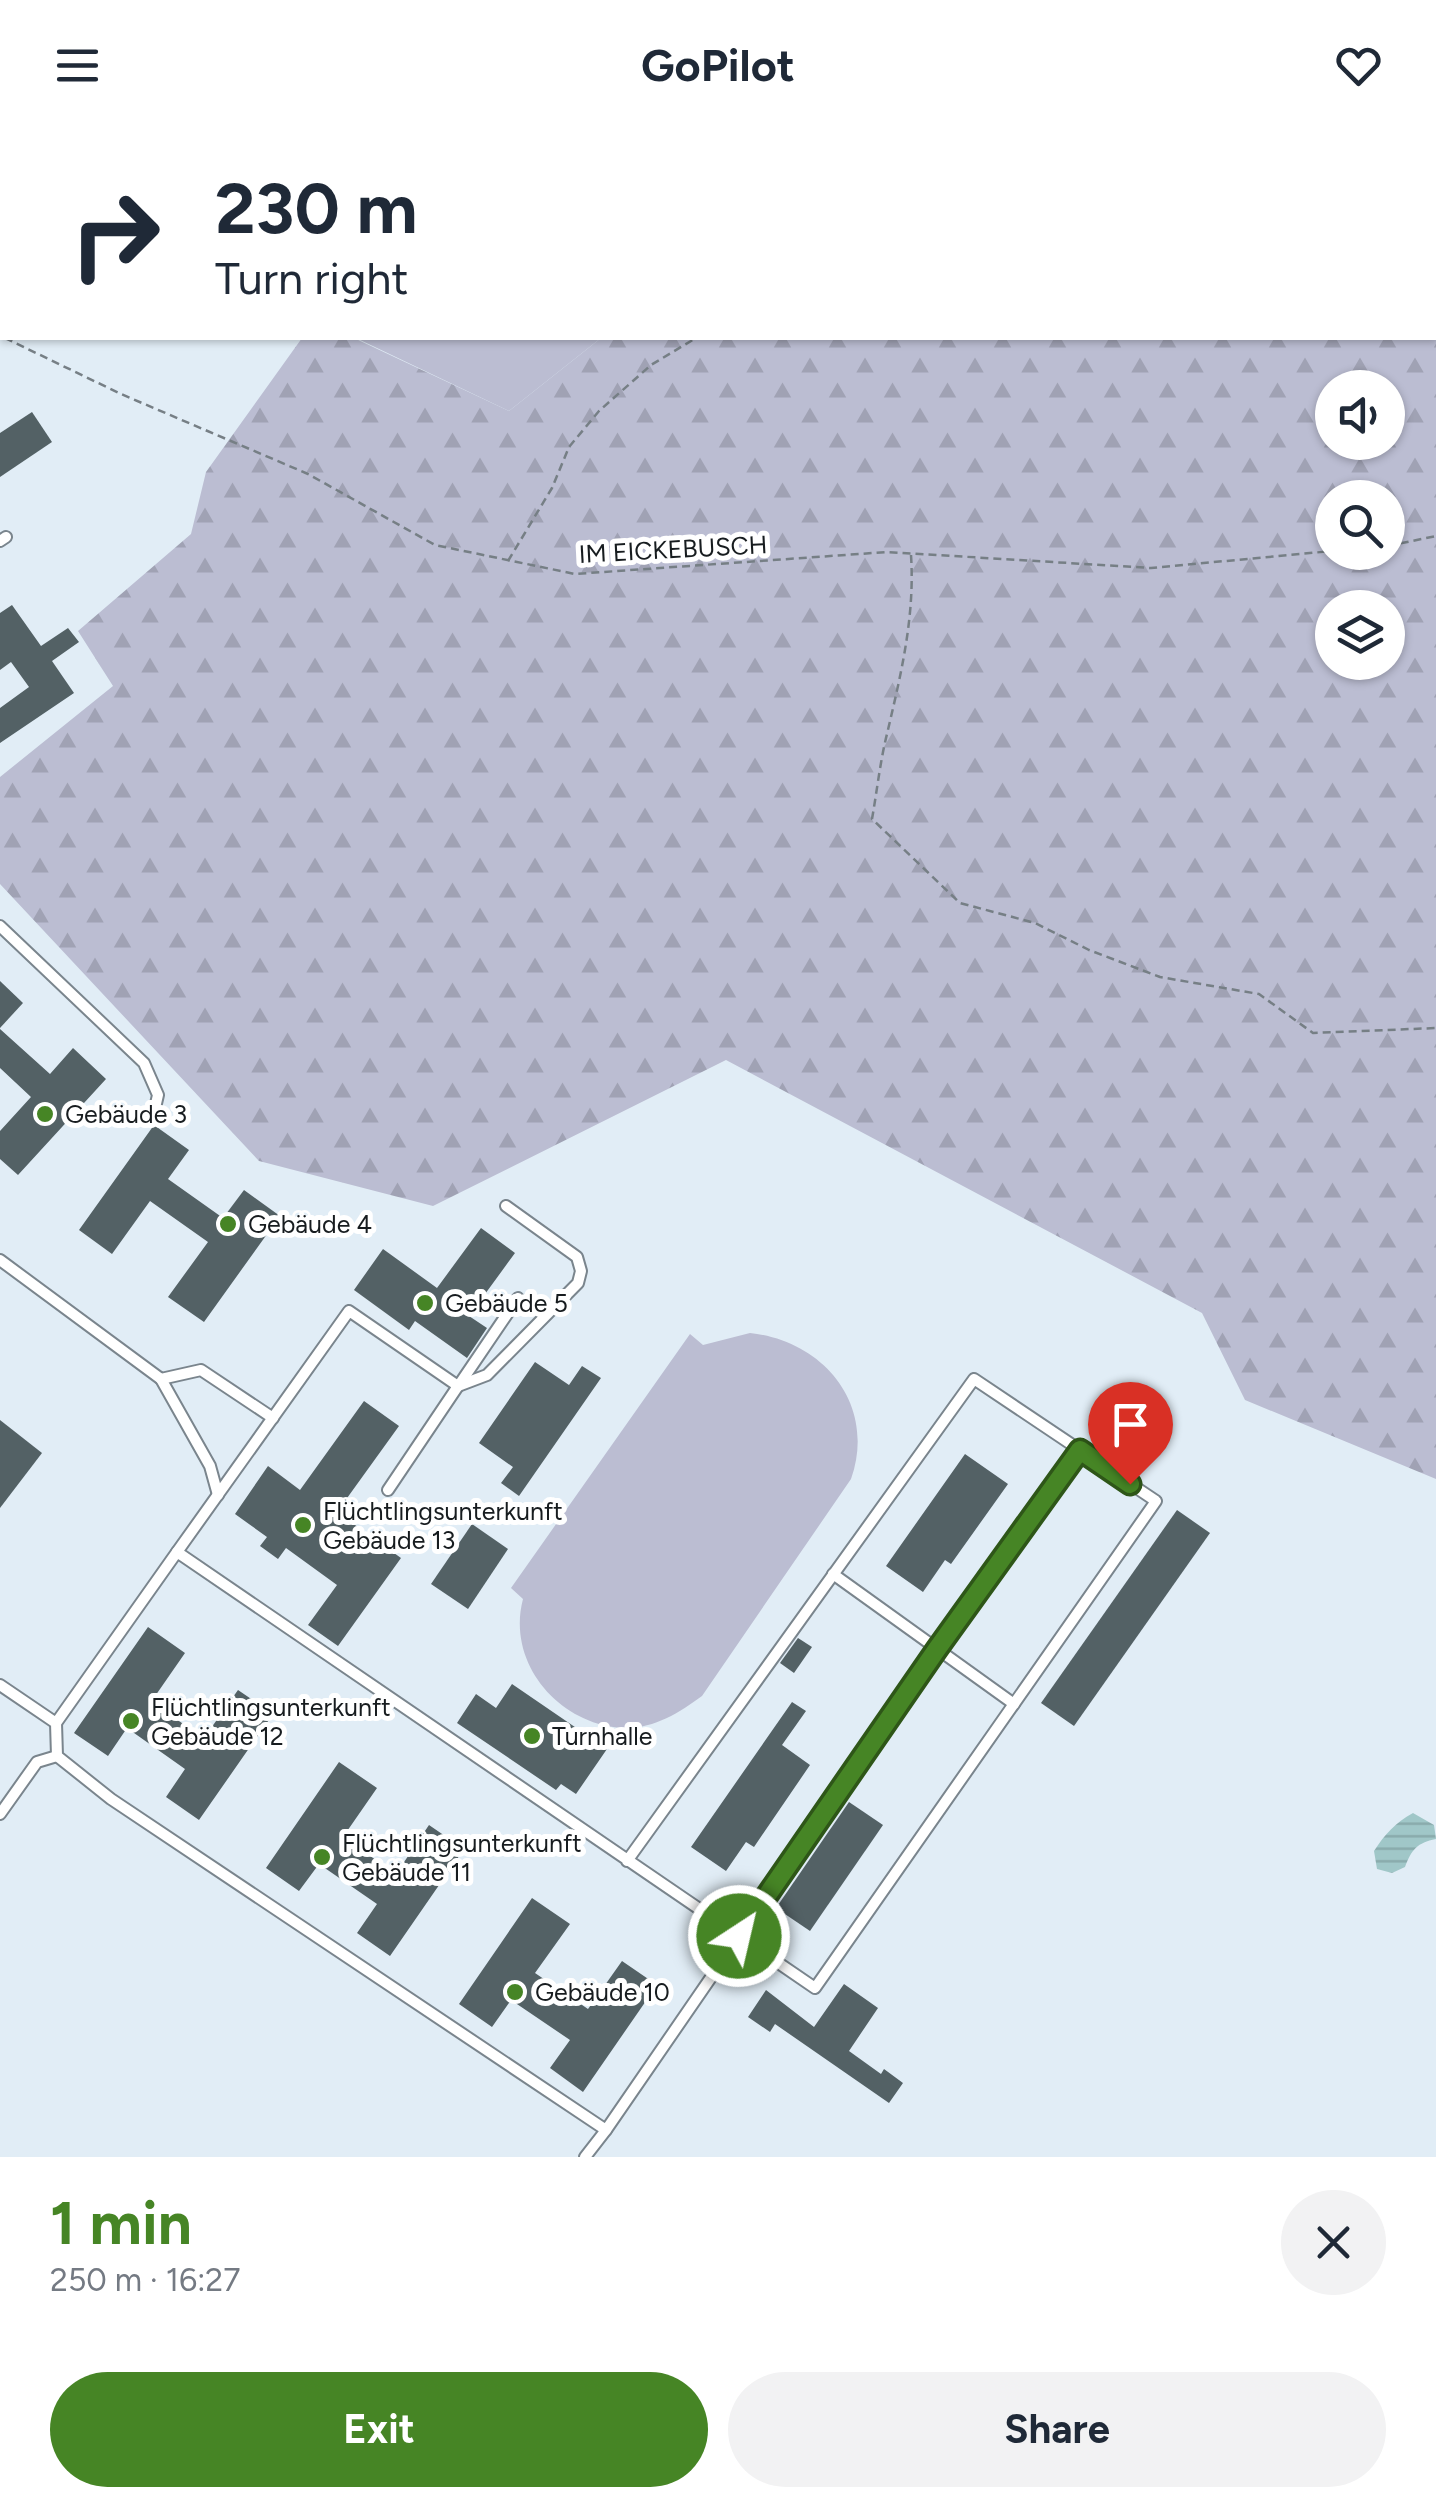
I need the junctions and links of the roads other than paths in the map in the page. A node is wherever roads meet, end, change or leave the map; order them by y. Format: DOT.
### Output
graph roads {
  1 [pos="0,926"];
  2 [pos="156,1108"];
  3 [pos="506,1206"];
  4 [pos="0,1260"];
  5 [pos="518,1298"];
  6 [pos="161,1378"];
  7 [pos="458,1386"];
  8 [pos="273,1418"];
  9 [pos="1080,1450"];
  10 [pos="388,1490"];
  11 [pos="218,1495"];
  12 [pos="177,1552"];
  13 [pos="833,1574"];
  14 [pos="937,1649"];
  15 [pos="0,1685"];
  16 [pos="1014,1704"];
  17 [pos="56,1722"];
  18 [pos="57,1756"];
  19 [pos="0,1814"];
  20 [pos="628,1861"];
  21 [pos="739,1936"];
  22 [pos="606,2130"];
  23 [pos="585,2157"];
  1 -- 2 [label="lane"];
  3 -- 7 [label="lane"];
  4 -- 6 [label="lane"];
  5 -- 7 [label="lane"];
  6 -- 8 [label="lane"];
  6 -- 11 [label="lane"];
  7 -- 8 [label="lane"];
  7 -- 10 [label="lane"];
  8 -- 11 [label="lane"];
  9 -- 13 [label="lane"];
  9 -- 14 [label="lane"];
  9 -- 16 [label="lane"];
  11 -- 12 [label="lane"];
  12 -- 17 [label="lane"];
  12 -- 20 [label="lane"];
  13 -- 14 [label="lane"];
  13 -- 20 [label="lane"];
  14 -- 16 [label="lane"];
  14 -- 21 [label="lane"];
  15 -- 17 [label="lane"];
  16 -- 21 [label="lane"];
  17 -- 18 [label="lane"];
  18 -- 19 [label="lane"];
  18 -- 22 [label="lane"];
  20 -- 21 [label="lane"];
  21 -- 22 [label="lane"];
  22 -- 23 [label="lane"];
}
